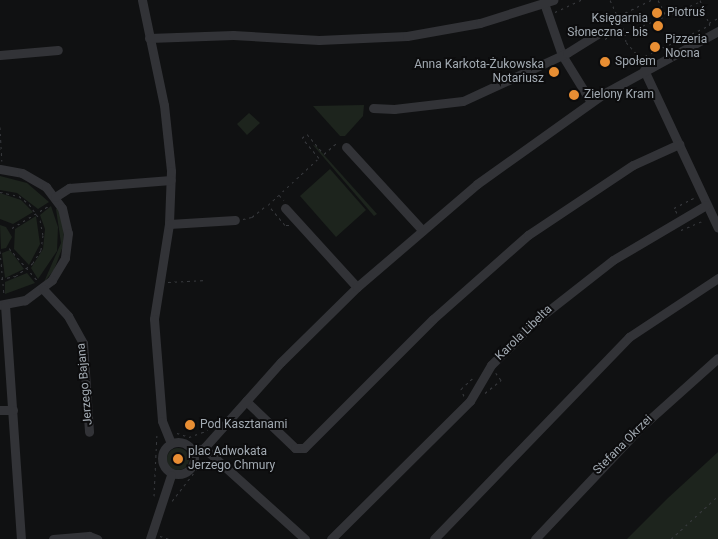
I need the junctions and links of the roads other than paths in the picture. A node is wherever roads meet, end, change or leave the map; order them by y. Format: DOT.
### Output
graph roads {
  1 [pos="142,0"];
  2 [pos="553,0"];
  3 [pos="544,4"];
  4 [pos="718,31"];
  5 [pos="601,35"];
  6 [pos="149,38"];
  7 [pos="58,50"];
  8 [pos="0,55"];
  9 [pos="562,55"];
  10 [pos="643,65"];
  11 [pos="591,102"];
  12 [pos="373,108"];
  13 [pos="679,144"];
  14 [pos="344,147"];
  15 [pos="1,164"];
  16 [pos="171,180"];
  17 [pos="52,198"];
  18 [pos="706,205"];
  19 [pos="284,208"];
  20 [pos="234,220"];
  21 [pos="169,224"];
  22 [pos="718,228"];
  23 [pos="422,230"];
  24 [pos="718,278"];
  25 [pos="358,287"];
  26 [pos="43,289"];
  27 [pos="3,302"];
  28 [pos="718,358"];
  29 [pos="246,402"];
  30 [pos="0,410"];
  31 [pos="13,410"];
  32 [pos="89,432"];
  33 [pos="171,443"];
  34 [pos="204,448"];
  35 [pos="193,452"];
  36 [pos="171,475"];
  37 [pos="154,537"];
  38 [pos="21,539"];
  39 [pos="54,539"];
  40 [pos="97,539"];
  41 [pos="305,539"];
  42 [pos="331,539"];
  43 [pos="434,539"];
  44 [pos="535,539"];
  1 -- 6 [label="street"];
  2 -- 3 [label="street"];
  3 -- 6 [label="street"];
  3 -- 9 [label="street"];
  4 -- 10 [label="street"];
  5 -- 9 [label="street"];
  6 -- 16 [label="street"];
  7 -- 8 [label="street"];
  9 -- 11 [label="street"];
  9 -- 12 [label="street"];
  10 -- 11 [label="street"];
  10 -- 13 [label="street"];
  11 -- 23 [label="street"];
  13 -- 18 [label="street"];
  13 -- 29 [label="street"];
  14 -- 23 [label="street"];
  15 -- 17 [label="street"];
  16 -- 17 [label="street"];
  16 -- 21 [label="street"];
  17 -- 26 [label="street"];
  18 -- 22 [label="street"];
  18 -- 42 [label="street, Karola Libelta"];
  19 -- 25 [label="street"];
  20 -- 21 [label="street"];
  21 -- 33 [label="street"];
  23 -- 25 [label="street"];
  24 -- 43 [label="street"];
  25 -- 29 [label="street"];
  26 -- 27 [label="street"];
  26 -- 32 [label="street, Jerzego Bajana"];
  27 -- 31 [label="street"];
  28 -- 44 [label="street, Stefana Okrzei"];
  29 -- 34 [label="street"];
  30 -- 31 [label="street"];
  31 -- 38 [label="street"];
  33 -- 35 [label="street"];
  33 -- 36 [label="street"];
  34 -- 35 [label="street"];
  34 -- 41 [label="street"];
  35 -- 36 [label="street"];
  36 -- 37 [label="street"];
  39 -- 40 [label="street"];
}
